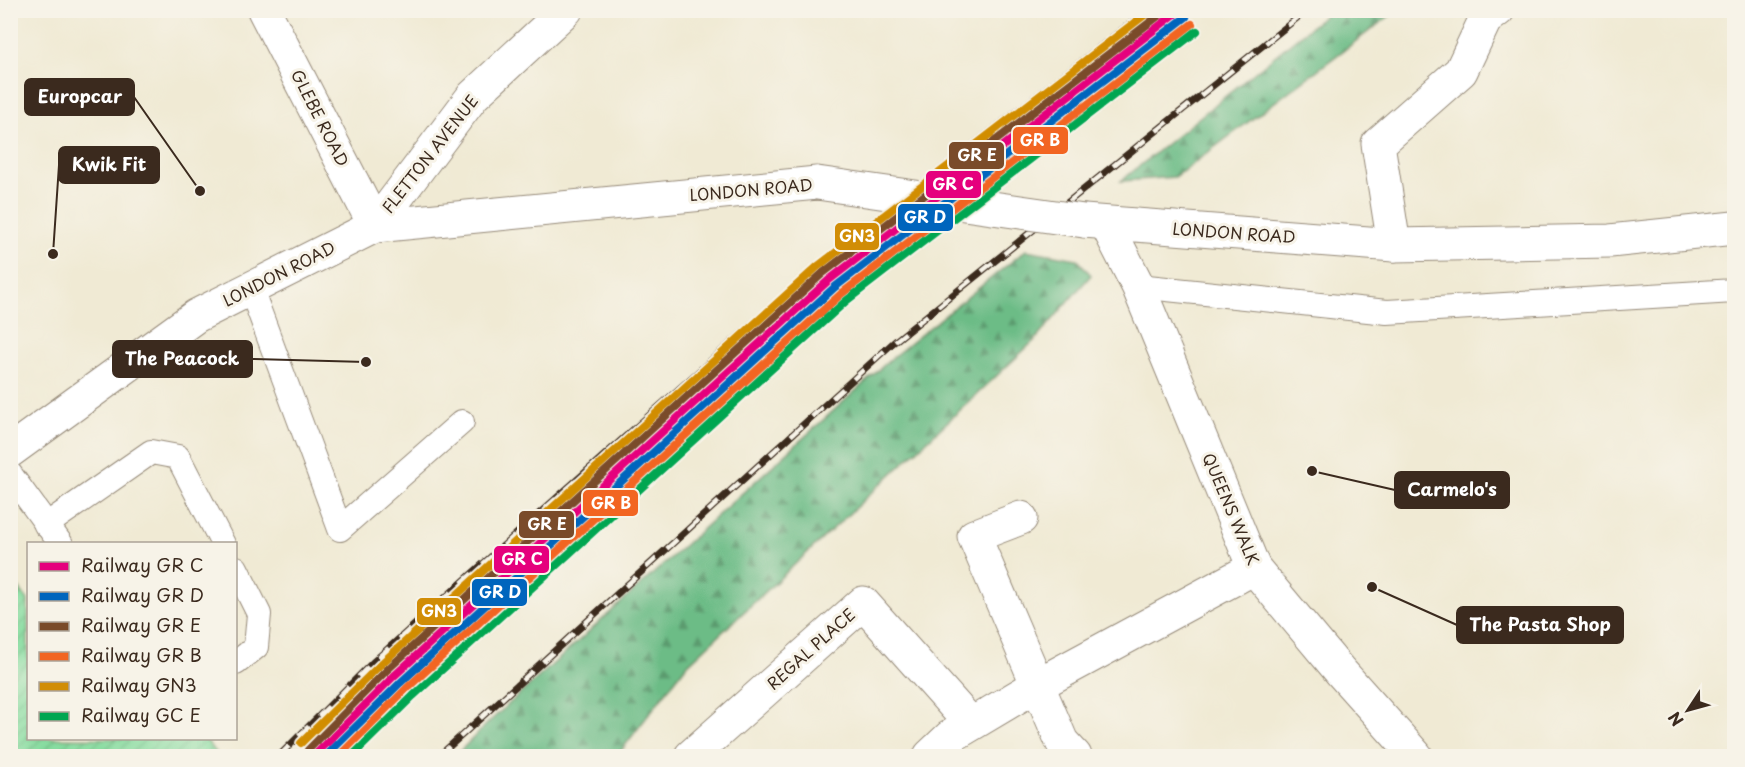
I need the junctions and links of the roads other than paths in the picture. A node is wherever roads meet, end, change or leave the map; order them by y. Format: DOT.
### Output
graph roads {
  1 [pos="264,10"];
  2 [pos="566,10"];
  3 [pos="1497,10"];
  4 [pos="1095,222"];
  5 [pos="375,226"];
  6 [pos="1734,228"];
  7 [pos="1394,245"];
  8 [pos="1138,286"];
  9 [pos="251,288"];
  10 [pos="1734,291"];
  11 [pos="462,422"];
  12 [pos="10,451"];
  13 [pos="10,474"];
  14 [pos="1021,518"];
  15 [pos="46,525"];
  16 [pos="60,542"];
  17 [pos="222,542"];
  18 [pos="1254,568"];
  19 [pos="237,570"];
  20 [pos="237,662"];
  21 [pos="1039,684"];
  22 [pos="971,724"];
  23 [pos="692,756"];
  24 [pos="930,756"];
  25 [pos="1075,756"];
  26 [pos="1416,756"];
  1 -- 5 [label="street, GLEBE ROAD"];
  2 -- 5 [label="street, FLETTON AVENUE"];
  3 -- 7 [label="street"];
  4 -- 5 [label="street, LONDON ROAD, bridge"];
  4 -- 7 [label="street, LONDON ROAD"];
  4 -- 8 [label="street, QUEENS WALK"];
  5 -- 9 [label="street, LONDON ROAD"];
  6 -- 7 [label="street, LONDON ROAD"];
  8 -- 10 [label="lane"];
  8 -- 18 [label="street, QUEENS WALK"];
  9 -- 11 [label="lane"];
  9 -- 12 [label="street, LONDON ROAD"];
  13 -- 15 [label="lane"];
  14 -- 21 [label="street"];
  15 -- 16 [label="lane"];
  15 -- 17 [label="lane"];
  18 -- 21 [label="street"];
  18 -- 26 [label="street, QUEENS WALK"];
  19 -- 20 [label="lane"];
  21 -- 22 [label="street"];
  21 -- 25 [label="street"];
  22 -- 23 [label="street, REGAL PLACE"];
  22 -- 24 [label="street"];
}
